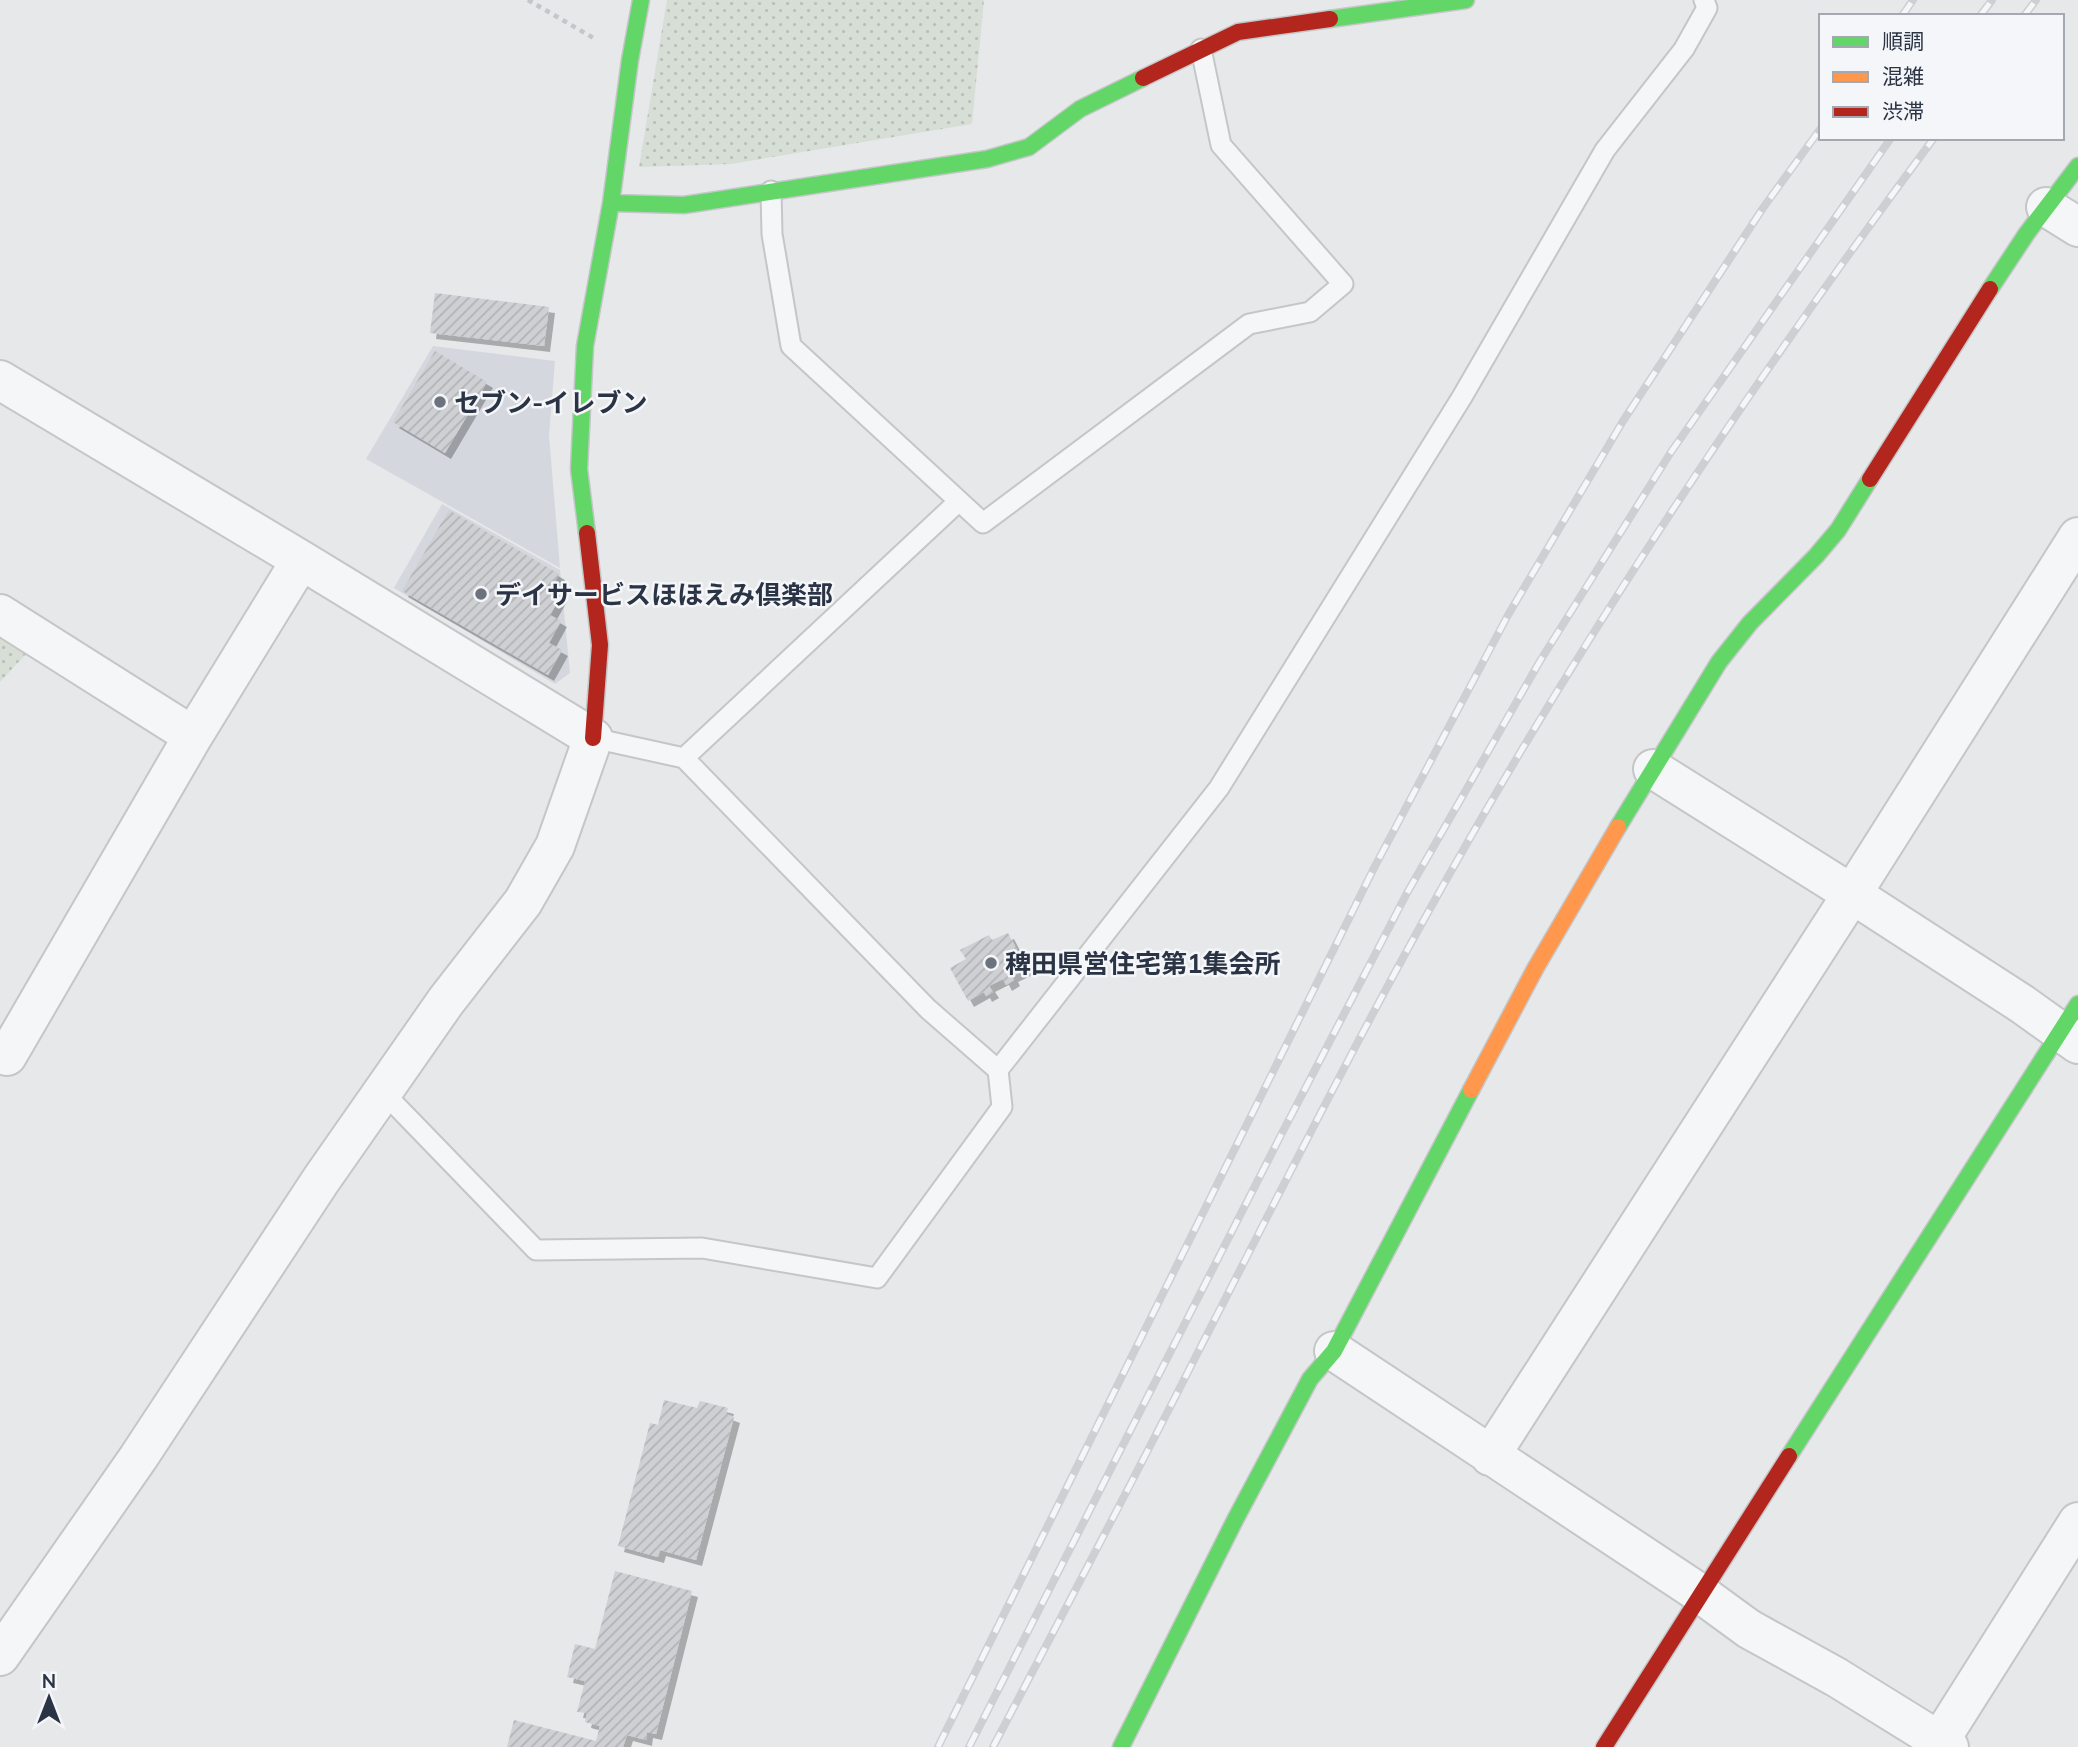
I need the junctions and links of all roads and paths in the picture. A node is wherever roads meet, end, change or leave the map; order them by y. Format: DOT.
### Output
graph roads {
  1 [pos="528,0"];
  2 [pos="641,0"];
  3 [pos="1466,0"];
  4 [pos="1704,0"];
  5 [pos="1201,50"];
  6 [pos="630,60"];
  7 [pos="2078,166"];
  8 [pos="771,191"];
  9 [pos="611,203"];
  10 [pos="2046,207"];
  11 [pos="2078,228"];
  12 [pos="0,380"];
  13 [pos="959,501"];
  14 [pos="2078,537"];
  15 [pos="301,560"];
  16 [pos="0,614"];
  17 [pos="192,736"];
  18 [pos="593,738"];
  19 [pos="684,758"];
  20 [pos="1653,769"];
  21 [pos="1852,894"];
  22 [pos="2072,1026"];
  23 [pos="7,1056"];
  24 [pos="998,1070"];
  25 [pos="383,1092"];
  26 [pos="1334,1351"];
  27 [pos="1490,1456"];
  28 [pos="2078,1522"];
  29 [pos="1701,1594"];
  30 [pos="0,1656"];
  31 [pos="1944,1743"];
  32 [pos="1121,1747"];
  33 [pos="1604,1747"];
  1 -- 6 [label="path"];
  2 -- 6 [label="street"];
  3 -- 5 [label="street"];
  4 -- 24 [label="lane"];
  5 -- 8 [label="street"];
  5 -- 13 [label="lane"];
  6 -- 9 [label="street"];
  7 -- 10 [label="street"];
  8 -- 9 [label="street"];
  8 -- 13 [label="lane"];
  9 -- 18 [label="street"];
  10 -- 11 [label="street"];
  10 -- 20 [label="street"];
  12 -- 15 [label="street"];
  13 -- 19 [label="lane"];
  14 -- 21 [label="street"];
  15 -- 17 [label="street"];
  15 -- 18 [label="street"];
  16 -- 17 [label="street"];
  17 -- 23 [label="street"];
  18 -- 19 [label="lane"];
  18 -- 25 [label="street"];
  19 -- 24 [label="lane"];
  20 -- 21 [label="street"];
  20 -- 26 [label="street"];
  21 -- 22 [label="street"];
  21 -- 27 [label="street"];
  22 -- 29 [label="street"];
  24 -- 25 [label="lane"];
  25 -- 30 [label="street"];
  26 -- 27 [label="street"];
  26 -- 32 [label="street"];
  27 -- 29 [label="street"];
  28 -- 31 [label="street"];
  29 -- 31 [label="street"];
  29 -- 33 [label="street"];
}
